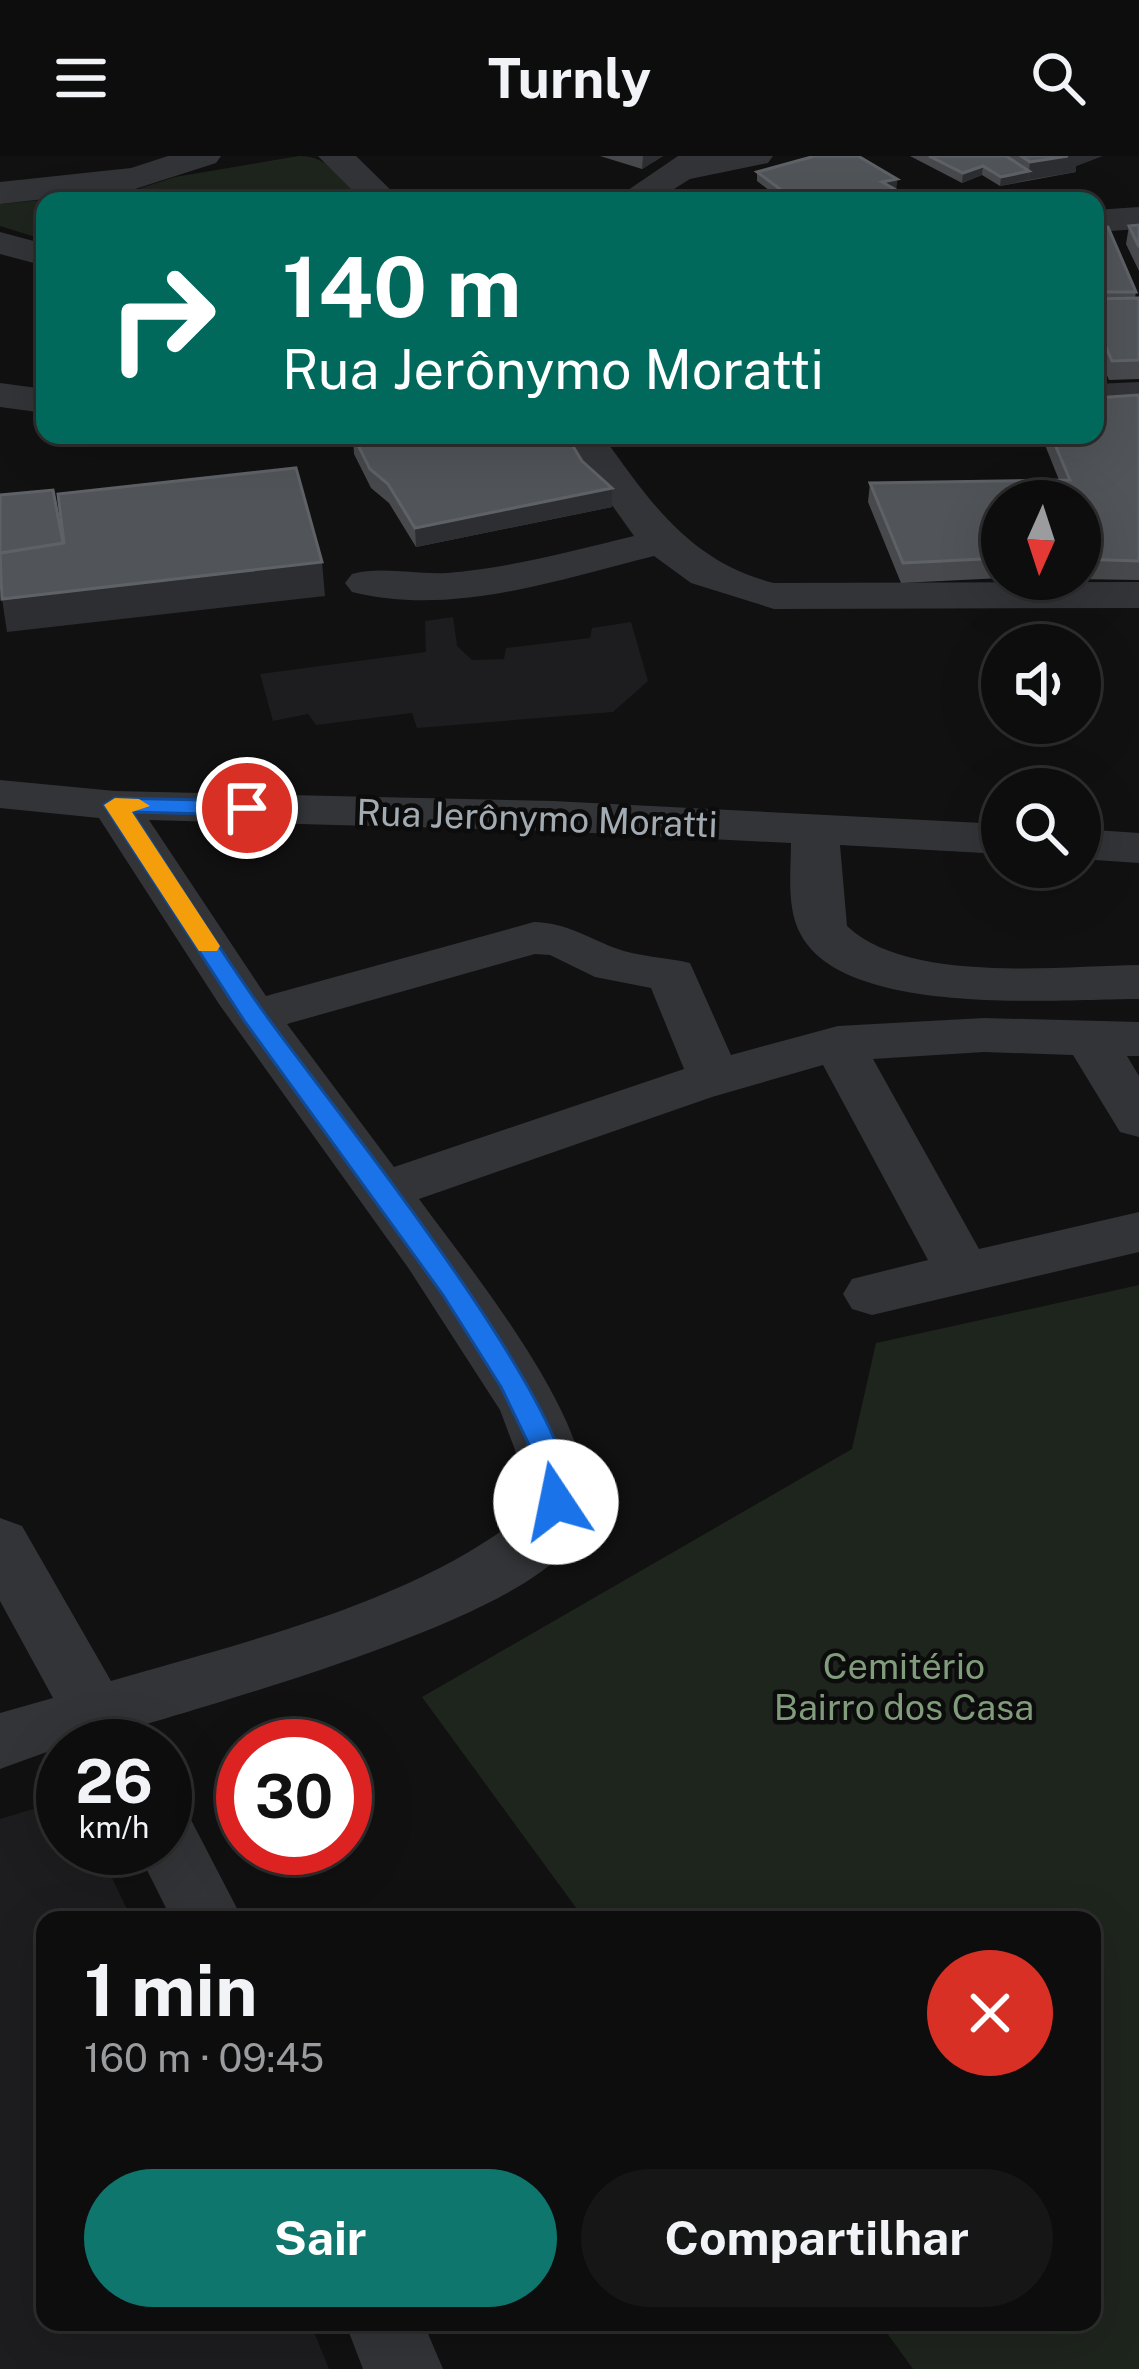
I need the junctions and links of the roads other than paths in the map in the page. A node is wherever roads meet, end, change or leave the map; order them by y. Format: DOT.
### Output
graph roads {
  1 [pos="203,156"];
  2 [pos="335,156"];
  3 [pos="756,156"];
  4 [pos="692,163"];
  5 [pos="374,192"];
  6 [pos="642,192"];
  7 [pos="0,193"];
  8 [pos="1139,218"];
  9 [pos="1104,220"];
  10 [pos="0,243"];
  11 [pos="36,253"];
  12 [pos="1139,394"];
  13 [pos="0,395"];
  14 [pos="1104,396"];
  15 [pos="36,400"];
  16 [pos="588,444"];
  17 [pos="659,542"];
  18 [pos="368,583"];
  19 [pos="1139,595"];
  20 [pos="0,794"];
  21 [pos="115,805"];
  22 [pos="815,830"];
  23 [pos="981,838"];
  24 [pos="1101,845"];
  25 [pos="1139,848"];
  26 [pos="1139,982"];
  27 [pos="254,1016"];
  28 [pos="1114,1038"];
  29 [pos="838,1043"];
  30 [pos="714,1078"];
  31 [pos="1139,1119"];
  32 [pos="384,1191"];
  33 [pos="1139,1232"];
  34 [pos="963,1272"];
  35 [pos="872,1294"];
  36 [pos="0,1543"];
  37 [pos="98,1719"];
  38 [pos="129,1719"];
  39 [pos="36,1737"];
  40 [pos="0,1741"];
  41 [pos="185,1875"];
  42 [pos="203,1911"];
  43 [pos="388,2331"];
  44 [pos="403,2369"];
  1 -- 7 [label="street"];
  2 -- 5 [label="street"];
  3 -- 4 [label="street"];
  4 -- 6 [label="street"];
  8 -- 9 [label="street"];
  10 -- 11 [label="street"];
  12 -- 14 [label="street"];
  13 -- 15 [label="street"];
  16 -- 17 [label="street"];
  17 -- 18 [label="street"];
  17 -- 19 [label="street"];
  20 -- 21 [label="street, Rua Jerônymo Moratti"];
  21 -- 22 [label="street, Rua Jerônymo Moratti"];
  21 -- 27 [label="street"];
  22 -- 23 [label="street, Rua Jerônymo Moratti"];
  22 -- 26 [label="street"];
  24 -- 25 [label="street"];
  27 -- 30 [label="street"];
  27 -- 32 [label="street"];
  28 -- 29 [label="street"];
  28 -- 31 [label="street"];
  29 -- 30 [label="street"];
  29 -- 34 [label="street"];
  30 -- 32 [label="street"];
  32 -- 38 [label="street"];
  33 -- 34 [label="street"];
  34 -- 35 [label="street"];
  36 -- 37 [label="street"];
  39 -- 40 [label="street"];
  41 -- 42 [label="street"];
  43 -- 44 [label="street"];
}
